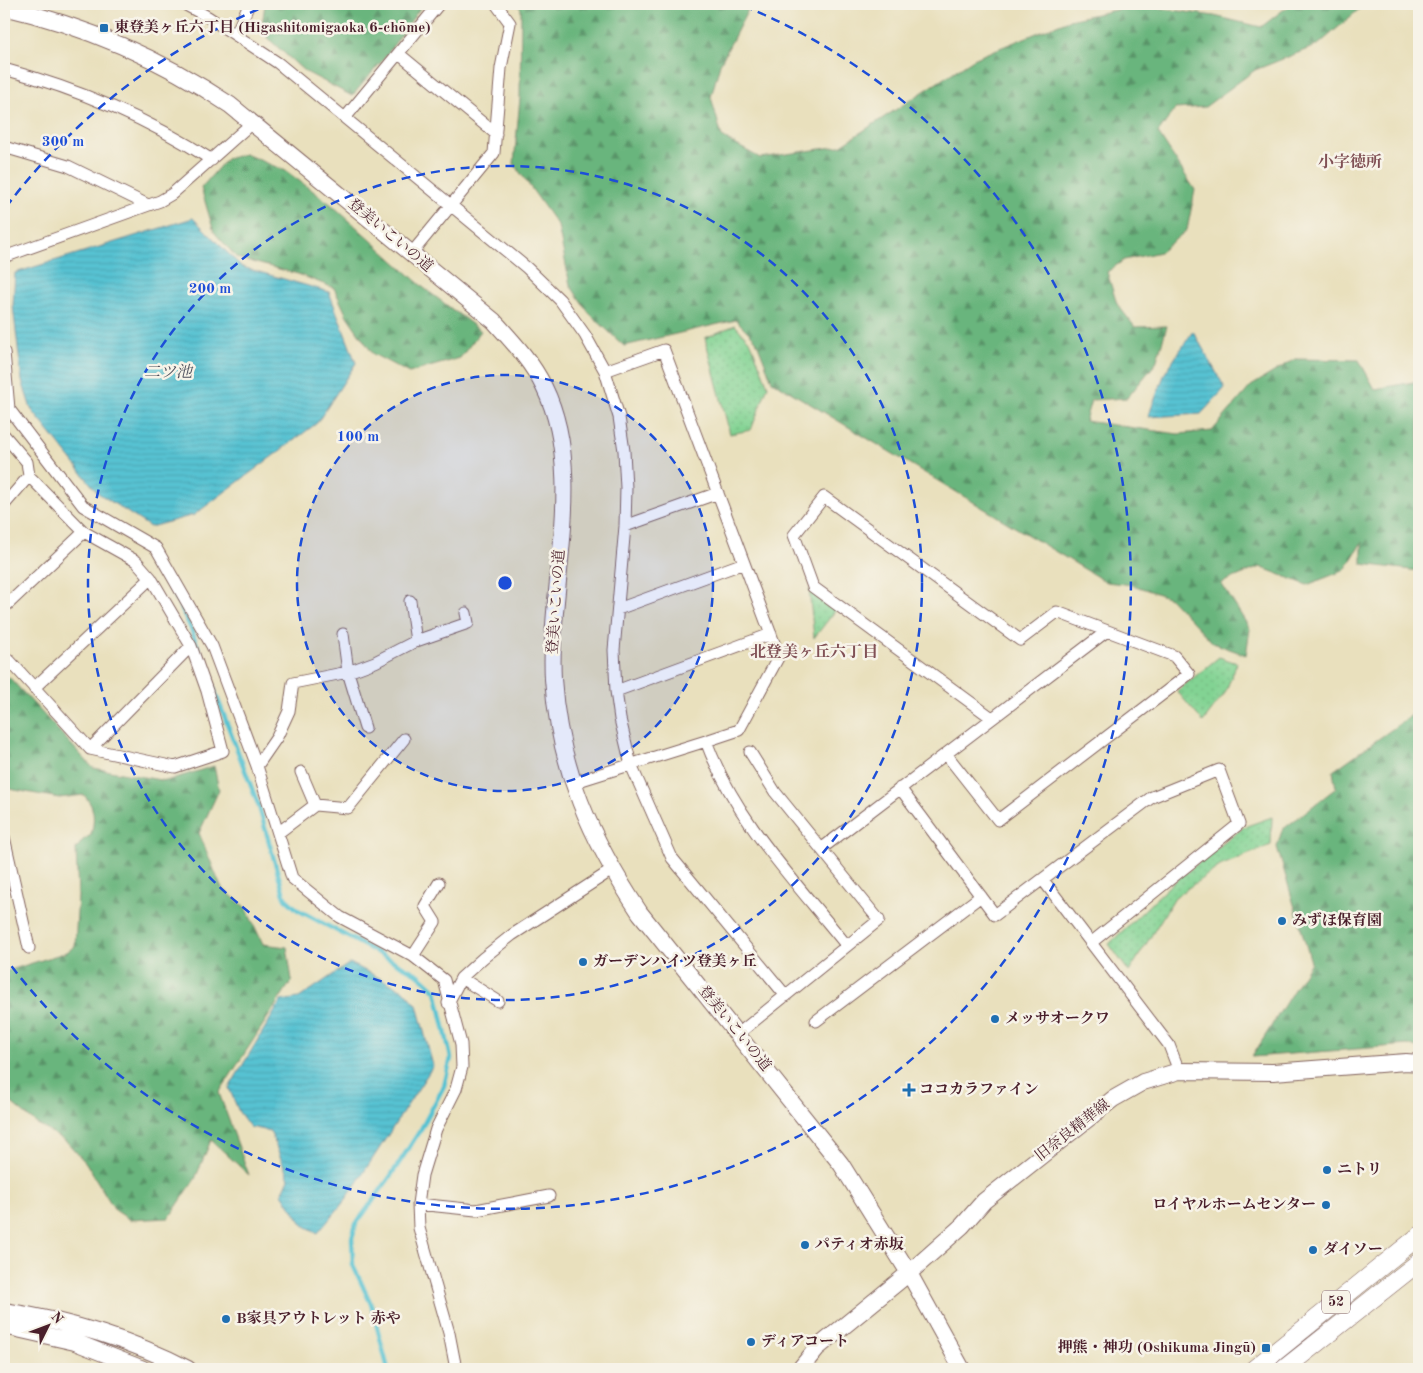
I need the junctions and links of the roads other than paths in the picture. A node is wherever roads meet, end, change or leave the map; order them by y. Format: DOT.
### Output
graph roads {
  1 [pos="184,4"];
  2 [pos="249,4"];
  3 [pos="439,4"];
  4 [pos="496,4"];
  5 [pos="4,7"];
  6 [pos="236,34"];
  7 [pos="399,54"];
  8 [pos="4,70"];
  9 [pos="345,118"];
  10 [pos="253,122"];
  11 [pos="496,134"];
  12 [pos="4,147"];
  13 [pos="212,160"];
  14 [pos="148,205"];
  15 [pos="452,206"];
  16 [pos="411,254"];
  17 [pos="4,257"];
  18 [pos="4,352"];
  19 [pos="605,371"];
  20 [pos="4,435"];
  21 [pos="29,476"];
  22 [pos="718,493"];
  23 [pos="4,505"];
  24 [pos="625,526"];
  25 [pos="84,532"];
  26 [pos="744,563"];
  27 [pos="150,578"];
  28 [pos="4,601"];
  29 [pos="410,601"];
  30 [pos="618,609"];
  31 [pos="466,613"];
  32 [pos="1107,631"];
  33 [pos="343,634"];
  34 [pos="771,634"];
  35 [pos="416,641"];
  36 [pos="191,646"];
  37 [pos="4,665"];
  38 [pos="348,672"];
  39 [pos="34,688"];
  40 [pos="616,691"];
  41 [pos="992,718"];
  42 [pos="365,728"];
  43 [pos="404,739"];
  44 [pos="706,741"];
  45 [pos="90,749"];
  46 [pos="750,752"];
  47 [pos="946,754"];
  48 [pos="631,765"];
  49 [pos="257,766"];
  50 [pos="301,772"];
  51 [pos="572,783"];
  52 [pos="900,788"];
  53 [pos="315,805"];
  54 [pos="278,834"];
  55 [pos="4,837"];
  56 [pos="822,850"];
  57 [pos="612,870"];
  58 [pos="1043,880"];
  59 [pos="439,883"];
  60 [pos="981,896"];
  61 [pos="1092,942"];
  62 [pos="847,946"];
  63 [pos="29,948"];
  64 [pos="413,956"];
  65 [pos="461,978"];
  66 [pos="786,996"];
  67 [pos="498,1001"];
  68 [pos="448,1003"];
  69 [pos="816,1020"];
  70 [pos="738,1034"];
  71 [pos="1419,1063"];
  72 [pos="1179,1071"];
  73 [pos="549,1196"];
  74 [pos="418,1204"];
  75 [pos="1419,1236"];
  76 [pos="1419,1262"];
  77 [pos="909,1273"];
  78 [pos="4,1311"];
  79 [pos="4,1326"];
  80 [pos="143,1369"];
  81 [pos="188,1369"];
  82 [pos="456,1369"];
  83 [pos="800,1369"];
  84 [pos="962,1369"];
  85 [pos="1254,1369"];
  86 [pos="1284,1369"];
  1 -- 6 [label="street"];
  2 -- 6 [label="street"];
  3 -- 7 [label="street"];
  4 -- 11 [label="street"];
  5 -- 10 [label="street, 登美いこいの道"];
  6 -- 9 [label="street"];
  7 -- 9 [label="street"];
  7 -- 11 [label="street"];
  8 -- 13 [label="street"];
  9 -- 15 [label="street"];
  10 -- 13 [label="street"];
  10 -- 16 [label="street, 登美いこいの道"];
  11 -- 15 [label="street"];
  12 -- 14 [label="street"];
  13 -- 14 [label="street"];
  14 -- 17 [label="street"];
  15 -- 16 [label="street"];
  15 -- 19 [label="street"];
  16 -- 51 [label="street, 登美いこいの道"];
  18 -- 49 [label="street"];
  19 -- 22 [label="street"];
  19 -- 24 [label="street"];
  20 -- 21 [label="street"];
  21 -- 23 [label="street"];
  21 -- 25 [label="street"];
  22 -- 24 [label="street"];
  22 -- 26 [label="street"];
  24 -- 30 [label="street"];
  25 -- 27 [label="street"];
  25 -- 28 [label="street"];
  26 -- 30 [label="street"];
  26 -- 34 [label="street"];
  27 -- 36 [label="street"];
  27 -- 39 [label="street"];
  29 -- 35 [label="street"];
  30 -- 40 [label="street"];
  31 -- 35 [label="street"];
  32 -- 41 [label="street"];
  32 -- 41 [label="street"];
  32 -- 47 [label="street"];
  33 -- 38 [label="street"];
  34 -- 40 [label="street"];
  34 -- 44 [label="street"];
  35 -- 38 [label="street"];
  36 -- 45 [label="street"];
  36 -- 45 [label="street"];
  37 -- 39 [label="street"];
  38 -- 42 [label="street"];
  38 -- 49 [label="street"];
  39 -- 45 [label="street"];
  40 -- 48 [label="street"];
  41 -- 47 [label="street"];
  43 -- 53 [label="street"];
  44 -- 48 [label="street"];
  44 -- 62 [label="street"];
  46 -- 56 [label="street"];
  47 -- 52 [label="street"];
  48 -- 51 [label="street"];
  48 -- 66 [label="street"];
  49 -- 54 [label="street"];
  50 -- 53 [label="street"];
  51 -- 57 [label="street, 登美いこいの道"];
  52 -- 56 [label="street"];
  52 -- 60 [label="street"];
  53 -- 54 [label="street"];
  54 -- 64 [label="street"];
  55 -- 63 [label="street"];
  56 -- 62 [label="street"];
  57 -- 65 [label="street"];
  57 -- 70 [label="street, 登美いこいの道"];
  58 -- 60 [label="street"];
  58 -- 61 [label="street"];
  58 -- 61 [label="street"];
  59 -- 64 [label="street"];
  60 -- 69 [label="street"];
  61 -- 72 [label="street"];
  62 -- 66 [label="street"];
  64 -- 68 [label="street"];
  65 -- 67 [label="street"];
  65 -- 68 [label="street"];
  66 -- 70 [label="street"];
  68 -- 74 [label="street"];
  70 -- 77 [label="street, 登美いこいの道"];
  71 -- 72 [label="street, 旧奈良精華線"];
  72 -- 77 [label="street, 旧奈良精華線"];
  73 -- 74 [label="street"];
  74 -- 82 [label="street"];
  75 -- 85 [label="main road, 52"];
  76 -- 86 [label="main road, 52"];
  77 -- 83 [label="street, 旧奈良精華線"];
  77 -- 84 [label="street, 登美いこいの道"];
  78 -- 81 [label="street"];
  79 -- 80 [label="street"];
}
